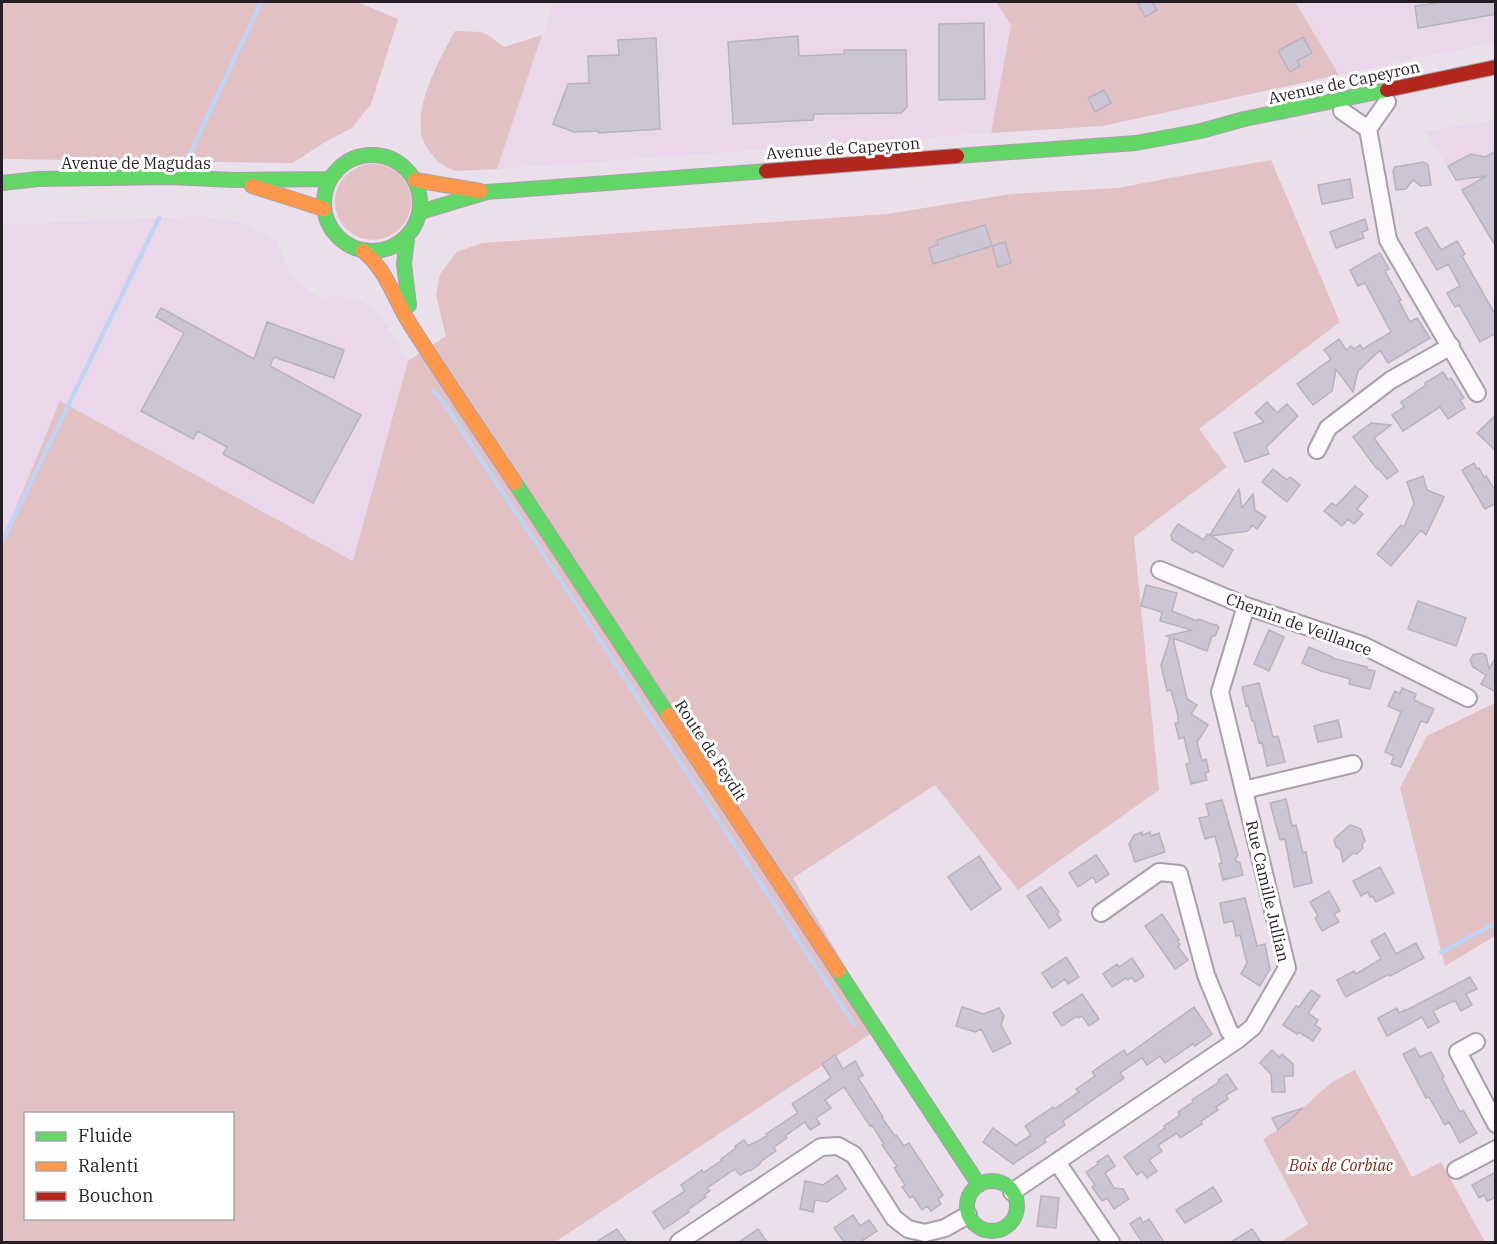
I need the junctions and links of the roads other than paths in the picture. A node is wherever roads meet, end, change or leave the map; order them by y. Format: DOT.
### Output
graph roads {
  1 [pos="1496,67"];
  2 [pos="1440,93"];
  3 [pos="1387,102"];
  4 [pos="1342,111"];
  5 [pos="1368,129"];
  6 [pos="1200,131"];
  7 [pos="2,176"];
  8 [pos="38,179"];
  9 [pos="330,179"];
  10 [pos="234,180"];
  11 [pos="415,180"];
  12 [pos="2,183"];
  13 [pos="487,192"];
  14 [pos="324,209"];
  15 [pos="420,212"];
  16 [pos="406,238"];
  17 [pos="363,251"];
  18 [pos="416,333"];
  19 [pos="1451,346"];
  20 [pos="1477,393"];
  21 [pos="1317,450"];
  22 [pos="1160,570"];
  23 [pos="1246,606"];
  24 [pos="1468,698"];
  25 [pos="1353,764"];
  26 [pos="1244,790"];
  27 [pos="1101,913"];
  28 [pos="1237,1040"];
  29 [pos="1476,1042"];
  30 [pos="1496,1124"];
  31 [pos="1496,1149"];
  32 [pos="1058,1162"];
  33 [pos="1456,1170"];
  34 [pos="979,1185"];
  35 [pos="1012,1192"];
  36 [pos="968,1215"];
  37 [pos="1006,1227"];
  38 [pos="1014,1240"];
  39 [pos="679,1242"];
  40 [pos="1111,1242"];
  1 -- 6 [label="main road, Avenue de Capeyron"];
  2 -- 3 [label="main road, Avenue de Capeyron"];
  3 -- 4 [label="main road, Avenue de Capeyron"];
  3 -- 5 [label="street"];
  4 -- 5 [label="street"];
  4 -- 6 [label="main road, Avenue de Capeyron"];
  5 -- 19 [label="street"];
  6 -- 13 [label="main road, Avenue de Capeyron"];
  7 -- 8 [label="main road, Avenue de Magudas"];
  8 -- 10 [label="main road, Avenue de Magudas"];
  8 -- 12 [label="main road, Avenue de Magudas"];
  9 -- 10 [label="main road, Avenue de Magudas"];
  9 -- 11 [label="main road"];
  9 -- 14 [label="main road"];
  10 -- 14 [label="main road, Avenue de Magudas"];
  11 -- 13 [label="main road, Avenue de Capeyron"];
  11 -- 15 [label="main road"];
  13 -- 15 [label="main road, Avenue de Capeyron"];
  14 -- 17 [label="main road"];
  15 -- 16 [label="main road"];
  16 -- 17 [label="main road"];
  16 -- 18 [label="main road, Route de Feydit"];
  17 -- 18 [label="main road, Route de Feydit"];
  18 -- 34 [label="main road, Route de Feydit"];
  19 -- 20 [label="street"];
  19 -- 21 [label="street"];
  22 -- 23 [label="street, Chemin de Veillance"];
  23 -- 24 [label="street, Chemin de Veillance"];
  23 -- 26 [label="street, Rue Camille Jullian"];
  25 -- 26 [label="street"];
  26 -- 28 [label="street, Rue Camille Jullian"];
  27 -- 28 [label="street"];
  28 -- 32 [label="street, Rue Camille Jullian"];
  29 -- 30 [label="street"];
  31 -- 33 [label="street"];
  32 -- 35 [label="street, Rue Camille Jullian"];
  32 -- 40 [label="street"];
  34 -- 35 [label="main road"];
  34 -- 36 [label="main road"];
  35 -- 37 [label="main road"];
  36 -- 37 [label="main road"];
  36 -- 39 [label="street"];
  37 -- 38 [label="main road"];
}
